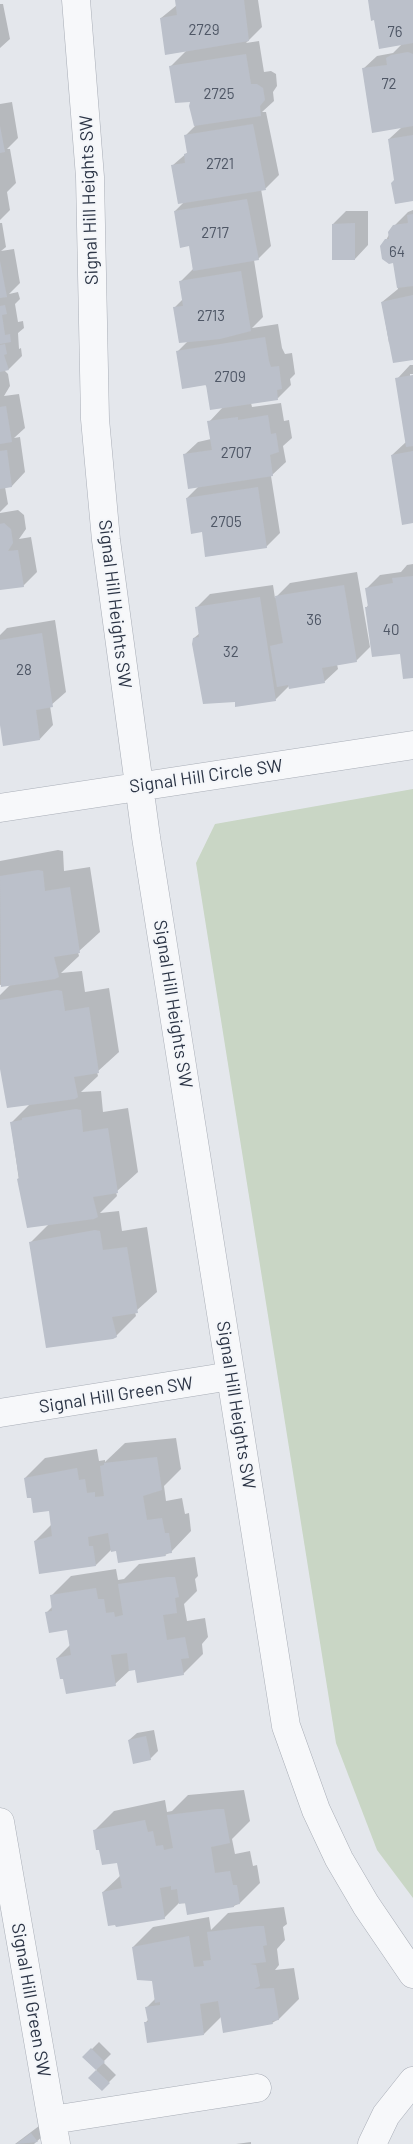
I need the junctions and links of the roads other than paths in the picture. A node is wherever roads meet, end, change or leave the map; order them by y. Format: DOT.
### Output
graph roads {
  1 [pos="76,0"];
  2 [pos="413,745"];
  3 [pos="139,786"];
  4 [pos="0,808"];
  5 [pos="231,1376"];
  6 [pos="0,1413"];
  7 [pos="0,1822"];
  8 [pos="413,1974"];
  9 [pos="413,2081"];
  10 [pos="257,2088"];
  11 [pos="54,2132"];
  12 [pos="372,2144"];
  1 -- 3 [label="street, Signal Hill Heights SW"];
  2 -- 3 [label="street, Signal Hill Circle SW"];
  3 -- 4 [label="street, Signal Hill Circle SW"];
  3 -- 5 [label="street, Signal Hill Heights SW"];
  5 -- 6 [label="street, Signal Hill Green SW"];
  5 -- 8 [label="street, Signal Hill Heights SW"];
  7 -- 11 [label="street, Signal Hill Green SW"];
  9 -- 12 [label="street"];
  10 -- 11 [label="street, Signal Hill Green SW"];
}
